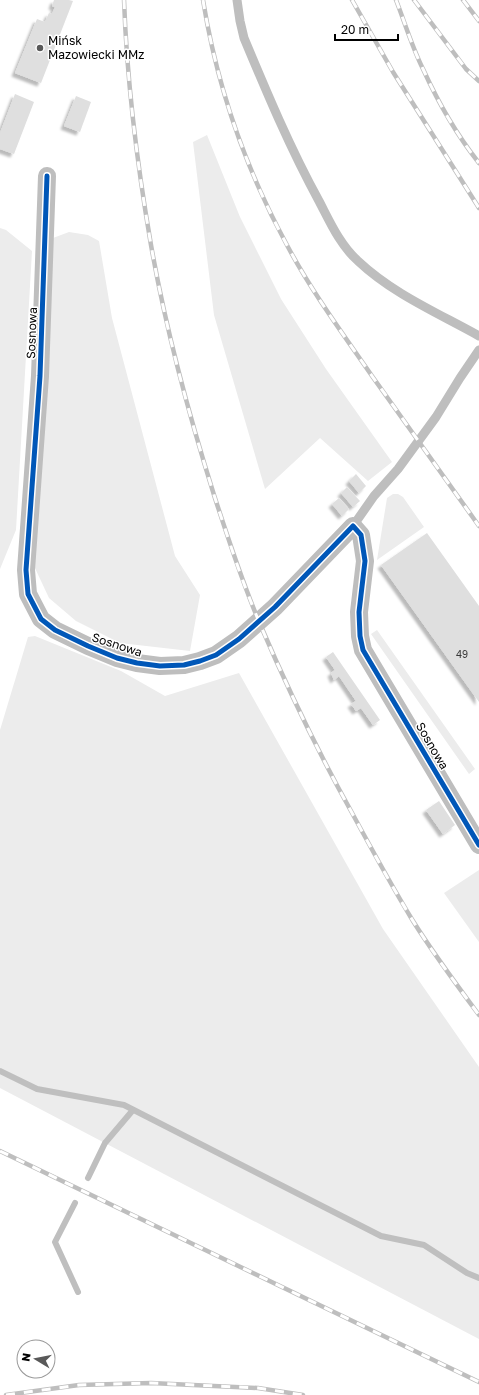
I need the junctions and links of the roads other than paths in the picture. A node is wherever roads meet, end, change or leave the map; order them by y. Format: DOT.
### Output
graph roads {
  1 [pos="237,0"];
  2 [pos="47,176"];
  3 [pos="479,336"];
  4 [pos="479,350"];
  5 [pos="353,526"];
  6 [pos="479,845"];
  1 -- 3 [label="lane"];
  2 -- 5 [label="street, Sosnowa"];
  4 -- 5 [label="lane"];
  5 -- 6 [label="street, Sosnowa"];
}
